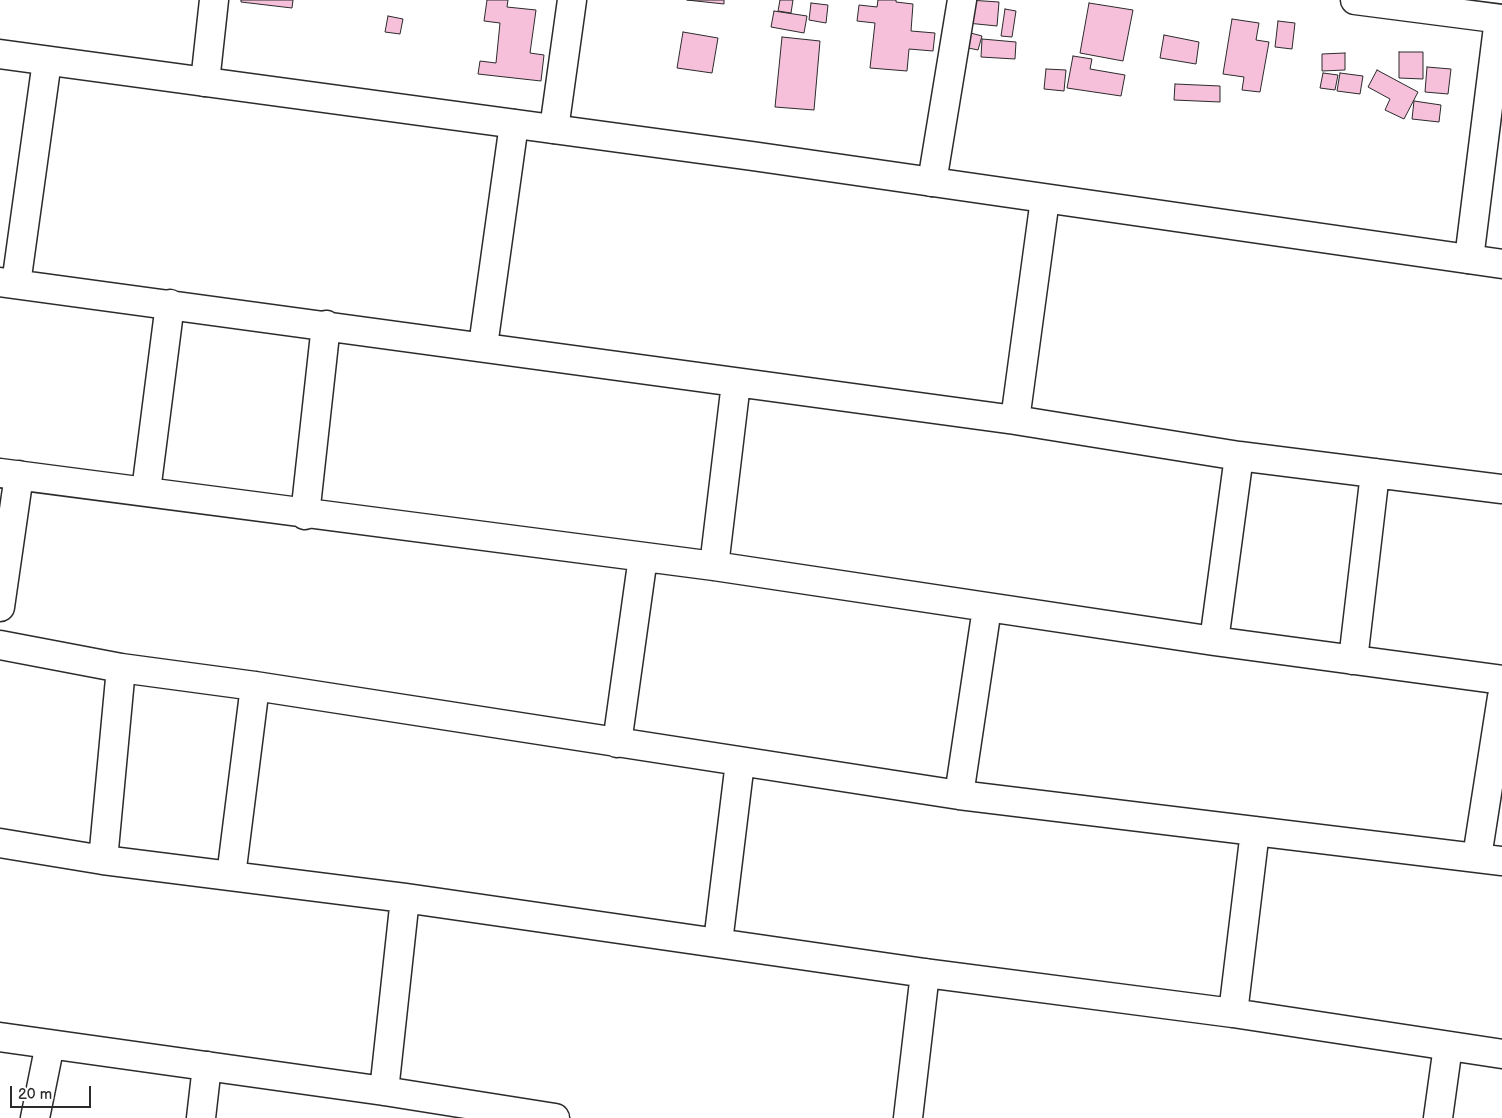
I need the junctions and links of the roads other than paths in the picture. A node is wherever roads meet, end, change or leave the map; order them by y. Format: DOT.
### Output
graph roads {
  1 [pos="214,0"];
  2 [pos="572,0"];
  3 [pos="962,0"];
  4 [pos="1356,0"];
  5 [pos="1403,3"];
  6 [pos="1501,19"];
  7 [pos="0,54"];
  8 [pos="47,61"];
  9 [pos="205,82"];
  10 [pos="514,124"];
  11 [pos="554,129"];
  12 [pos="932,182"];
  13 [pos="1045,199"];
  14 [pos="1469,259"];
  15 [pos="1502,264"];
  16 [pos="8,283"];
  17 [pos="170,304"];
  18 [pos="326,325"];
  19 [pos="483,346"];
  20 [pos="736,383"];
  21 [pos="1015,420"];
  22 [pos="1239,456"];
  23 [pos="1375,473"];
  24 [pos="10,474"];
  25 [pos="1502,489"];
  26 [pos="146,491"];
  27 [pos="305,514"];
  28 [pos="643,557"];
  29 [pos="714,566"];
  30 [pos="0,606"];
  31 [pos="987,608"];
  32 [pos="1214,642"];
  33 [pos="0,645"];
  34 [pos="1353,660"];
  35 [pos="121,668"];
  36 [pos="1502,680"];
  37 [pos="255,686"];
  38 [pos="1502,697"];
  39 [pos="617,743"];
  40 [pos="740,762"];
  41 [pos="959,795"];
  42 [pos="1255,831"];
  43 [pos="0,843"];
  44 [pos="1489,859"];
  45 [pos="103,860"];
  46 [pos="231,876"];
  47 [pos="405,898"];
  48 [pos="718,942"];
  49 [pos="925,973"];
  50 [pos="1233,1013"];
  51 [pos="0,1037"];
  52 [pos="50,1044"];
  53 [pos="1448,1046"];
  54 [pos="1502,1054"];
  55 [pos="207,1066"];
  56 [pos="384,1091"];
  57 [pos="35,1118"];
  58 [pos="201,1118"];
  59 [pos="555,1118"];
  60 [pos="908,1118"];
  61 [pos="1438,1118"];
  1 -- 9 [label="street"];
  2 -- 11 [label="street"];
  3 -- 12 [label="street"];
  4 -- 5 [label="street"];
  5 -- 6 [label="street"];
  6 -- 14 [label="street"];
  7 -- 8 [label="street"];
  8 -- 9 [label="street"];
  8 -- 16 [label="street"];
  9 -- 10 [label="street"];
  10 -- 11 [label="street"];
  10 -- 19 [label="street"];
  11 -- 12 [label="street"];
  12 -- 13 [label="street"];
  13 -- 14 [label="street"];
  13 -- 21 [label="street"];
  14 -- 15 [label="street"];
  16 -- 17 [label="street"];
  17 -- 18 [label="street"];
  17 -- 26 [label="street"];
  18 -- 19 [label="street"];
  18 -- 27 [label="street"];
  19 -- 20 [label="street"];
  20 -- 21 [label="street"];
  20 -- 29 [label="street"];
  21 -- 22 [label="street"];
  22 -- 23 [label="street"];
  22 -- 32 [label="street"];
  23 -- 25 [label="street"];
  23 -- 34 [label="street"];
  24 -- 26 [label="street"];
  24 -- 30 [label="street"];
  26 -- 27 [label="street"];
  27 -- 28 [label="street"];
  28 -- 29 [label="street"];
  28 -- 39 [label="street"];
  29 -- 31 [label="street"];
  31 -- 32 [label="street"];
  31 -- 41 [label="street"];
  32 -- 34 [label="street"];
  33 -- 35 [label="street"];
  34 -- 36 [label="street"];
  35 -- 37 [label="street"];
  35 -- 45 [label="street"];
  37 -- 39 [label="street"];
  37 -- 46 [label="street"];
  38 -- 44 [label="street"];
  39 -- 40 [label="street"];
  40 -- 41 [label="street"];
  40 -- 48 [label="street"];
  41 -- 42 [label="street"];
  42 -- 44 [label="street"];
  42 -- 50 [label="street"];
  43 -- 45 [label="street"];
  45 -- 46 [label="street"];
  46 -- 47 [label="street"];
  47 -- 48 [label="street"];
  47 -- 56 [label="street"];
  48 -- 49 [label="street"];
  49 -- 50 [label="street"];
  49 -- 60 [label="street"];
  50 -- 53 [label="street"];
  51 -- 52 [label="street"];
  52 -- 55 [label="street"];
  52 -- 57 [label="street"];
  53 -- 54 [label="street"];
  53 -- 61 [label="street"];
  55 -- 56 [label="street"];
  55 -- 58 [label="street"];
  56 -- 59 [label="street"];
}
